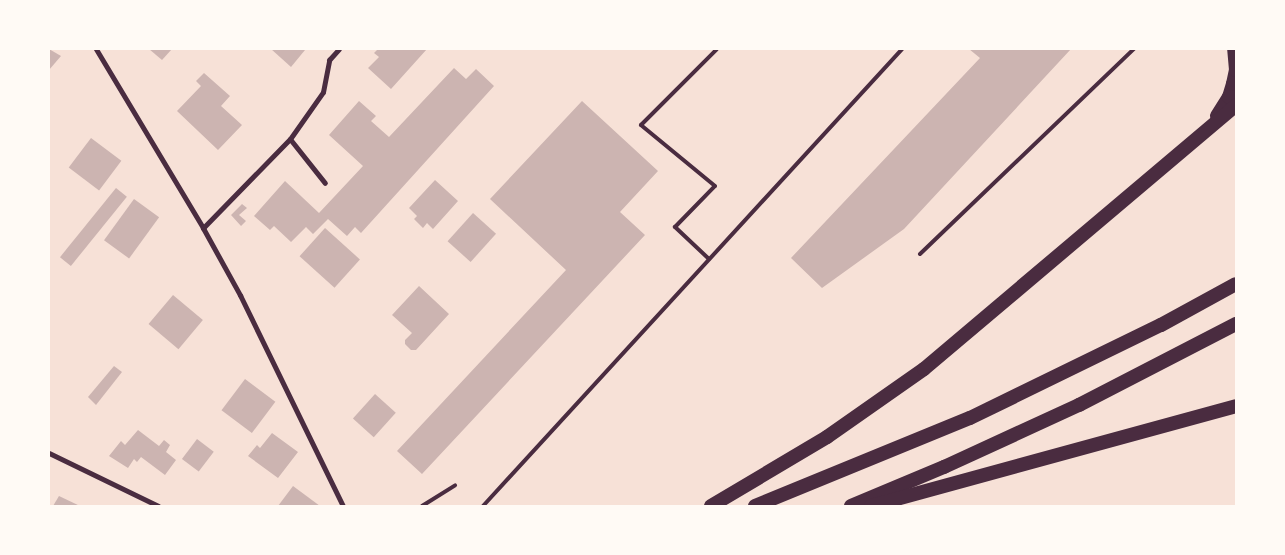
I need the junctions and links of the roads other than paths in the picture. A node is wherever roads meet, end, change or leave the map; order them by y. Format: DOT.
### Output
graph roads {
  1 [pos="96,49"];
  2 [pos="339,49"];
  3 [pos="717,49"];
  4 [pos="902,49"];
  5 [pos="1134,49"];
  6 [pos="1234,49"];
  7 [pos="1236,105"];
  8 [pos="1210,127"];
  9 [pos="290,139"];
  10 [pos="325,184"];
  11 [pos="203,228"];
  12 [pos="920,254"];
  13 [pos="709,260"];
  14 [pos="1236,284"];
  15 [pos="1236,324"];
  16 [pos="1236,406"];
  17 [pos="49,452"];
  18 [pos="455,485"];
  19 [pos="158,506"];
  20 [pos="343,506"];
  21 [pos="422,506"];
  22 [pos="483,506"];
  23 [pos="711,506"];
  24 [pos="755,506"];
  25 [pos="851,506"];
  26 [pos="871,506"];
  1 -- 11 [label="street"];
  2 -- 9 [label="street"];
  3 -- 13 [label="lane"];
  4 -- 13 [label="lane"];
  5 -- 12 [label="lane"];
  6 -- 8 [label="highway"];
  7 -- 8 [label="highway"];
  8 -- 23 [label="highway"];
  9 -- 10 [label="street"];
  9 -- 11 [label="street"];
  11 -- 20 [label="street"];
  13 -- 22 [label="lane"];
  14 -- 24 [label="highway"];
  15 -- 25 [label="highway"];
  16 -- 26 [label="highway"];
  17 -- 19 [label="street"];
  18 -- 21 [label="lane"];
}
